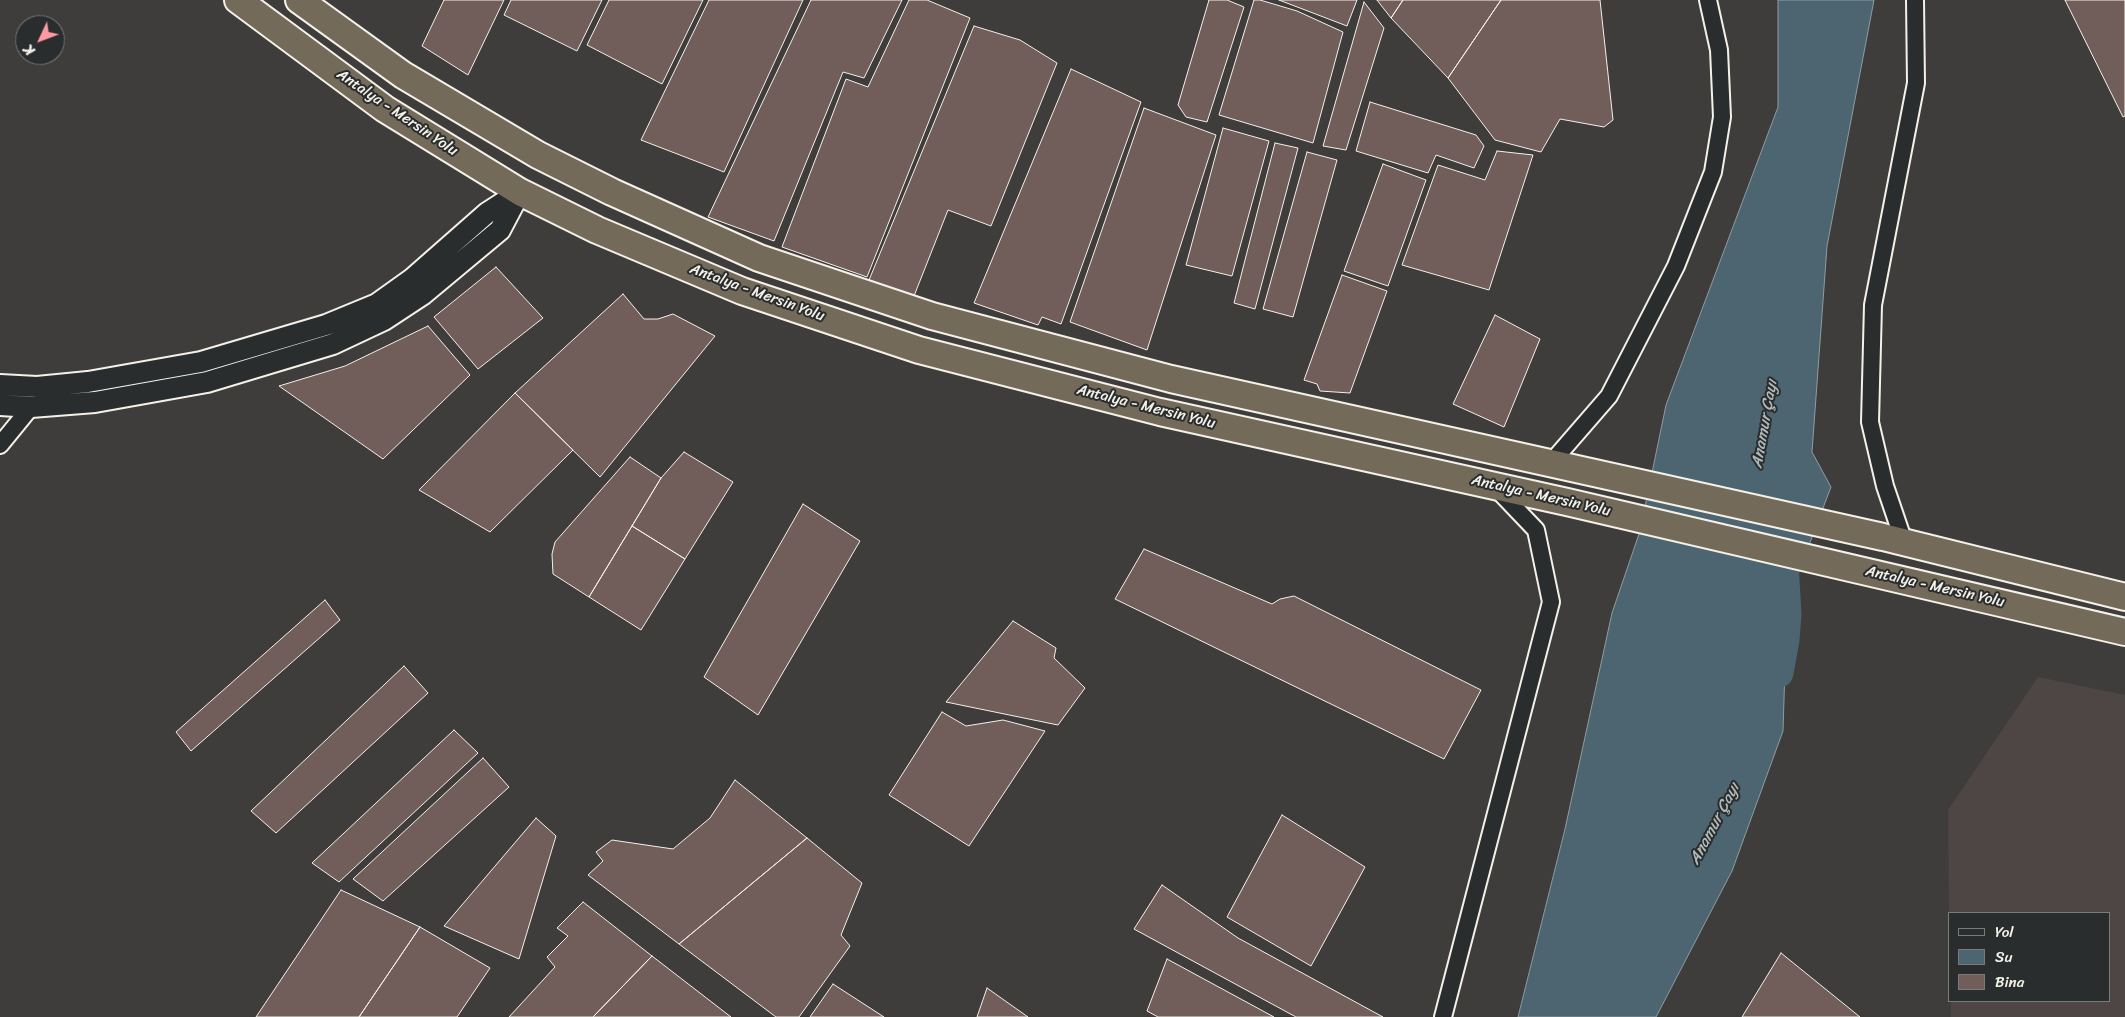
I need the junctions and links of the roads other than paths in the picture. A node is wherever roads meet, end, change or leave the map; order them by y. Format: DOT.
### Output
graph roads {
  1 [pos="238,0"];
  2 [pos="299,0"];
  3 [pos="1708,0"];
  4 [pos="1914,0"];
  5 [pos="538,154"];
  6 [pos="520,192"];
  7 [pos="0,385"];
  8 [pos="0,404"];
  9 [pos="31,407"];
  10 [pos="0,445"];
  11 [pos="1559,466"];
  12 [pos="1493,486"];
  13 [pos="1894,540"];
  14 [pos="2125,597"];
  15 [pos="2125,632"];
  16 [pos="1443,1017"];
  1 -- 6 [label="highway, Antalya - Mersin Yolu"];
  2 -- 5 [label="highway"];
  3 -- 11 [label="street"];
  4 -- 13 [label="street"];
  5 -- 6 [label="highway"];
  5 -- 11 [label="highway"];
  6 -- 7 [label="street"];
  6 -- 9 [label="street"];
  6 -- 12 [label="highway, Antalya - Mersin Yolu"];
  8 -- 9 [label="street"];
  9 -- 10 [label="street"];
  11 -- 13 [label="highway"];
  12 -- 15 [label="highway, Antalya - Mersin Yolu"];
  12 -- 16 [label="street"];
  13 -- 14 [label="highway"];
}
